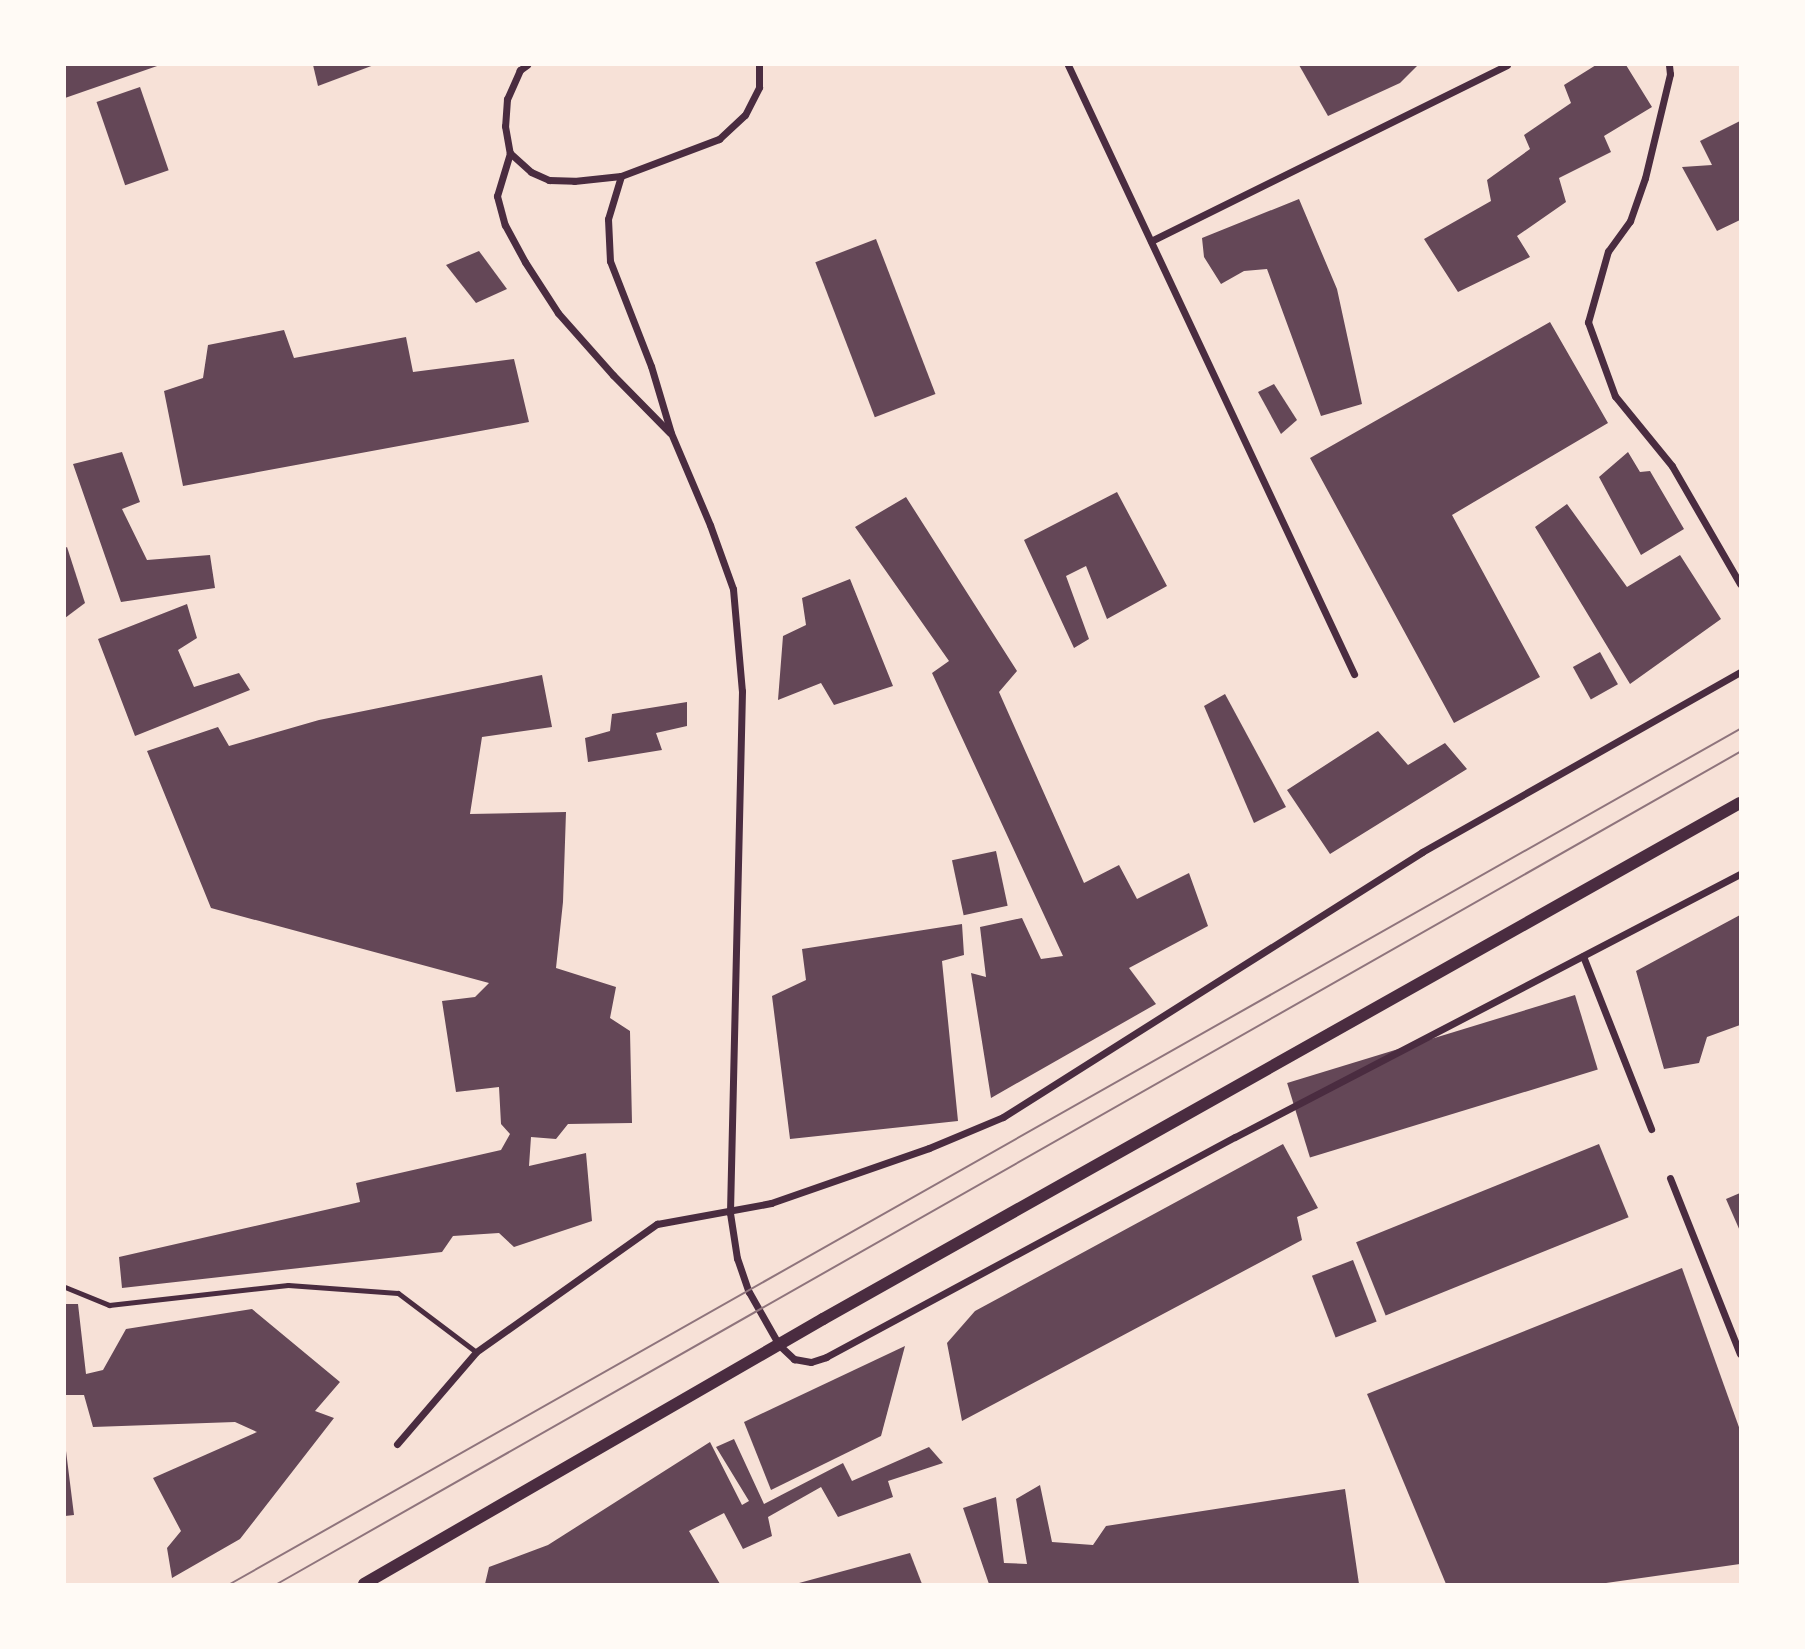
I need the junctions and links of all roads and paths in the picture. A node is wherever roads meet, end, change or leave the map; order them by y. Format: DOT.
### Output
graph roads {
  1 [pos="527,65"];
  2 [pos="759,65"];
  3 [pos="1068,65"];
  4 [pos="1507,65"];
  5 [pos="1669,65"];
  6 [pos="510,153"];
  7 [pos="621,176"];
  8 [pos="1151,241"];
  9 [pos="671,433"];
  10 [pos="1740,584"];
  11 [pos="1740,673"];
  12 [pos="1354,674"];
  13 [pos="1740,803"];
  14 [pos="1740,874"];
  15 [pos="1583,956"];
  16 [pos="1651,1129"];
  17 [pos="1671,1178"];
  18 [pos="730,1213"];
  19 [pos="65,1287"];
  20 [pos="779,1345"];
  21 [pos="476,1352"];
  22 [pos="1740,1354"];
  23 [pos="397,1444"];
  24 [pos="364,1584"];
  1 -- 6 [label="street"];
  2 -- 7 [label="street"];
  3 -- 8 [label="street"];
  4 -- 8 [label="street"];
  5 -- 10 [label="street"];
  6 -- 7 [label="street"];
  6 -- 9 [label="street"];
  7 -- 9 [label="street"];
  8 -- 12 [label="street"];
  9 -- 18 [label="street"];
  11 -- 18 [label="street"];
  13 -- 20 [label="street"];
  14 -- 15 [label="street"];
  15 -- 16 [label="street"];
  15 -- 20 [label="street"];
  17 -- 22 [label="street"];
  18 -- 20 [label="street"];
  18 -- 21 [label="street"];
  19 -- 21 [label="lane"];
  20 -- 24 [label="street"];
  21 -- 23 [label="street"];
}
